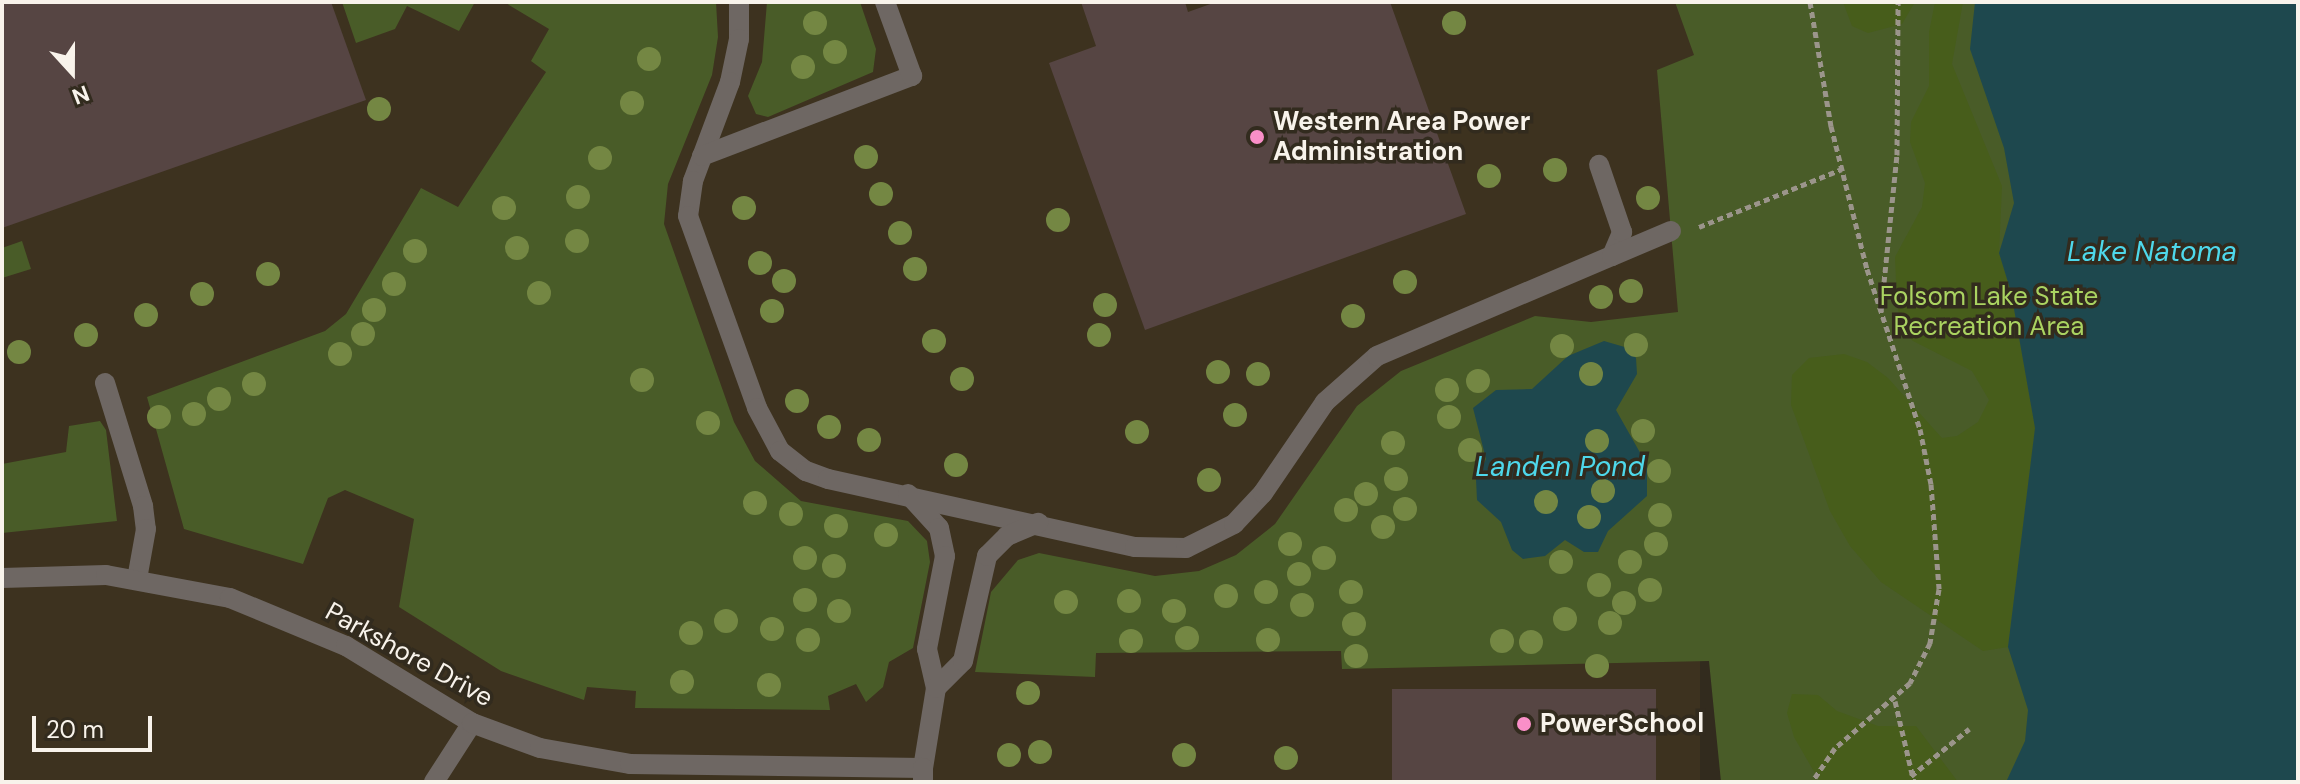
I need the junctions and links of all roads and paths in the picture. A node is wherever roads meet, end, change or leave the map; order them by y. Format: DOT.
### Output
graph roads {
  1 [pos="739,2"];
  2 [pos="885,2"];
  3 [pos="1810,2"];
  4 [pos="1898,2"];
  5 [pos="702,156"];
  6 [pos="1599,165"];
  7 [pos="1842,169"];
  8 [pos="1671,231"];
  9 [pos="1612,256"];
  10 [pos="1880,316"];
  11 [pos="105,383"];
  12 [pos="908,494"];
  13 [pos="1038,523"];
  14 [pos="2,578"];
  15 [pos="137,579"];
  16 [pos="936,688"];
  17 [pos="1895,701"];
  18 [pos="472,723"];
  19 [pos="1969,729"];
  20 [pos="923,775"];
  21 [pos="1912,779"];
  22 [pos="434,782"];
  23 [pos="1812,782"];
  1 -- 5 [label="street"];
  2 -- 5 [label="street"];
  3 -- 7 [label="path"];
  4 -- 10 [label="path"];
  5 -- 12 [label="street"];
  6 -- 9 [label="street"];
  7 -- 8 [label="path"];
  7 -- 10 [label="path"];
  8 -- 9 [label="street"];
  9 -- 13 [label="street"];
  10 -- 17 [label="path"];
  11 -- 15 [label="street"];
  12 -- 13 [label="street"];
  12 -- 16 [label="street"];
  13 -- 16 [label="street"];
  14 -- 15 [label="street, Parkshore Drive"];
  15 -- 18 [label="street, Parkshore Drive"];
  16 -- 20 [label="street"];
  17 -- 21 [label="path"];
  17 -- 23 [label="path"];
  18 -- 20 [label="street, Parkshore Drive"];
  18 -- 22 [label="street"];
  19 -- 21 [label="path"];
}
